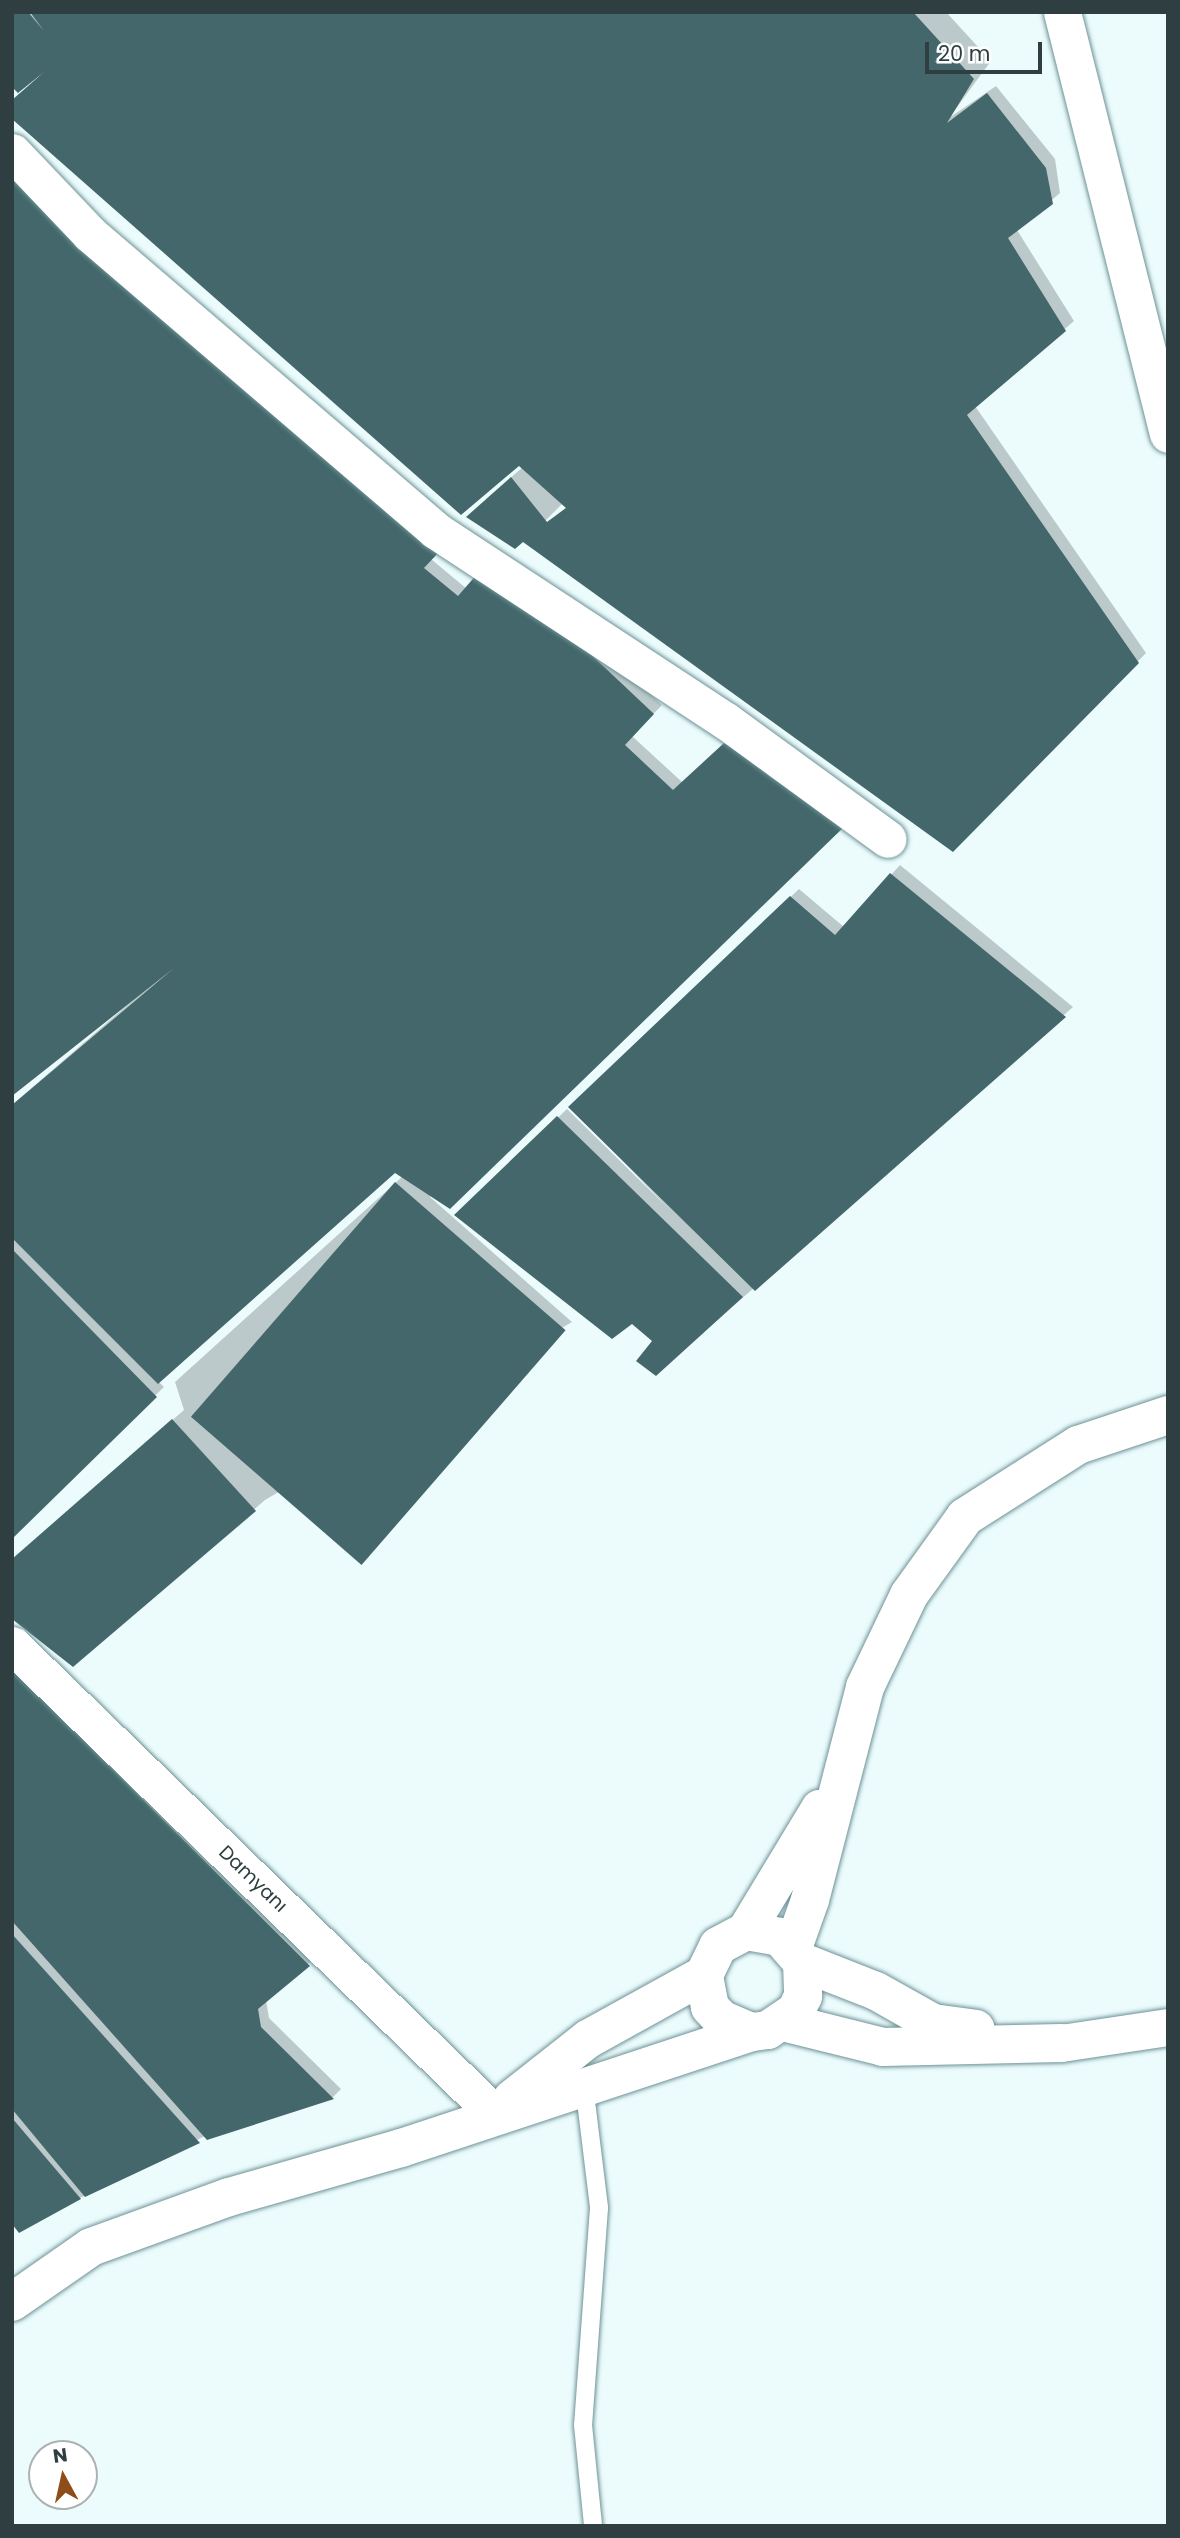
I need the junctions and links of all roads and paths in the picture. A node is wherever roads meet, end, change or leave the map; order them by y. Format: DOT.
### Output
graph roads {
  1 [pos="1062,12"];
  2 [pos="12,152"];
  3 [pos="1168,433"];
  4 [pos="888,839"];
  5 [pos="1168,1415"];
  6 [pos="12,1645"];
  7 [pos="840,1777"];
  8 [pos="746,1931"];
  9 [pos="797,1955"];
  10 [pos="704,1975"];
  11 [pos="767,2027"];
  12 [pos="1168,2027"];
  13 [pos="1061,2043"];
  14 [pos="584,2085"];
  15 [pos="494,2113"];
  16 [pos="12,2302"];
  17 [pos="593,2526"];
  1 -- 3 [label="street"];
  2 -- 4 [label="street"];
  5 -- 7 [label="street"];
  6 -- 15 [label="street, Damyanı"];
  7 -- 8 [label="street"];
  7 -- 9 [label="street"];
  8 -- 9 [label="street"];
  8 -- 10 [label="street"];
  9 -- 11 [label="street"];
  9 -- 13 [label="street"];
  10 -- 11 [label="street"];
  10 -- 15 [label="street"];
  11 -- 13 [label="street"];
  11 -- 14 [label="street"];
  12 -- 13 [label="street"];
  14 -- 15 [label="street"];
  14 -- 17 [label="lane"];
  15 -- 16 [label="street"];
}
